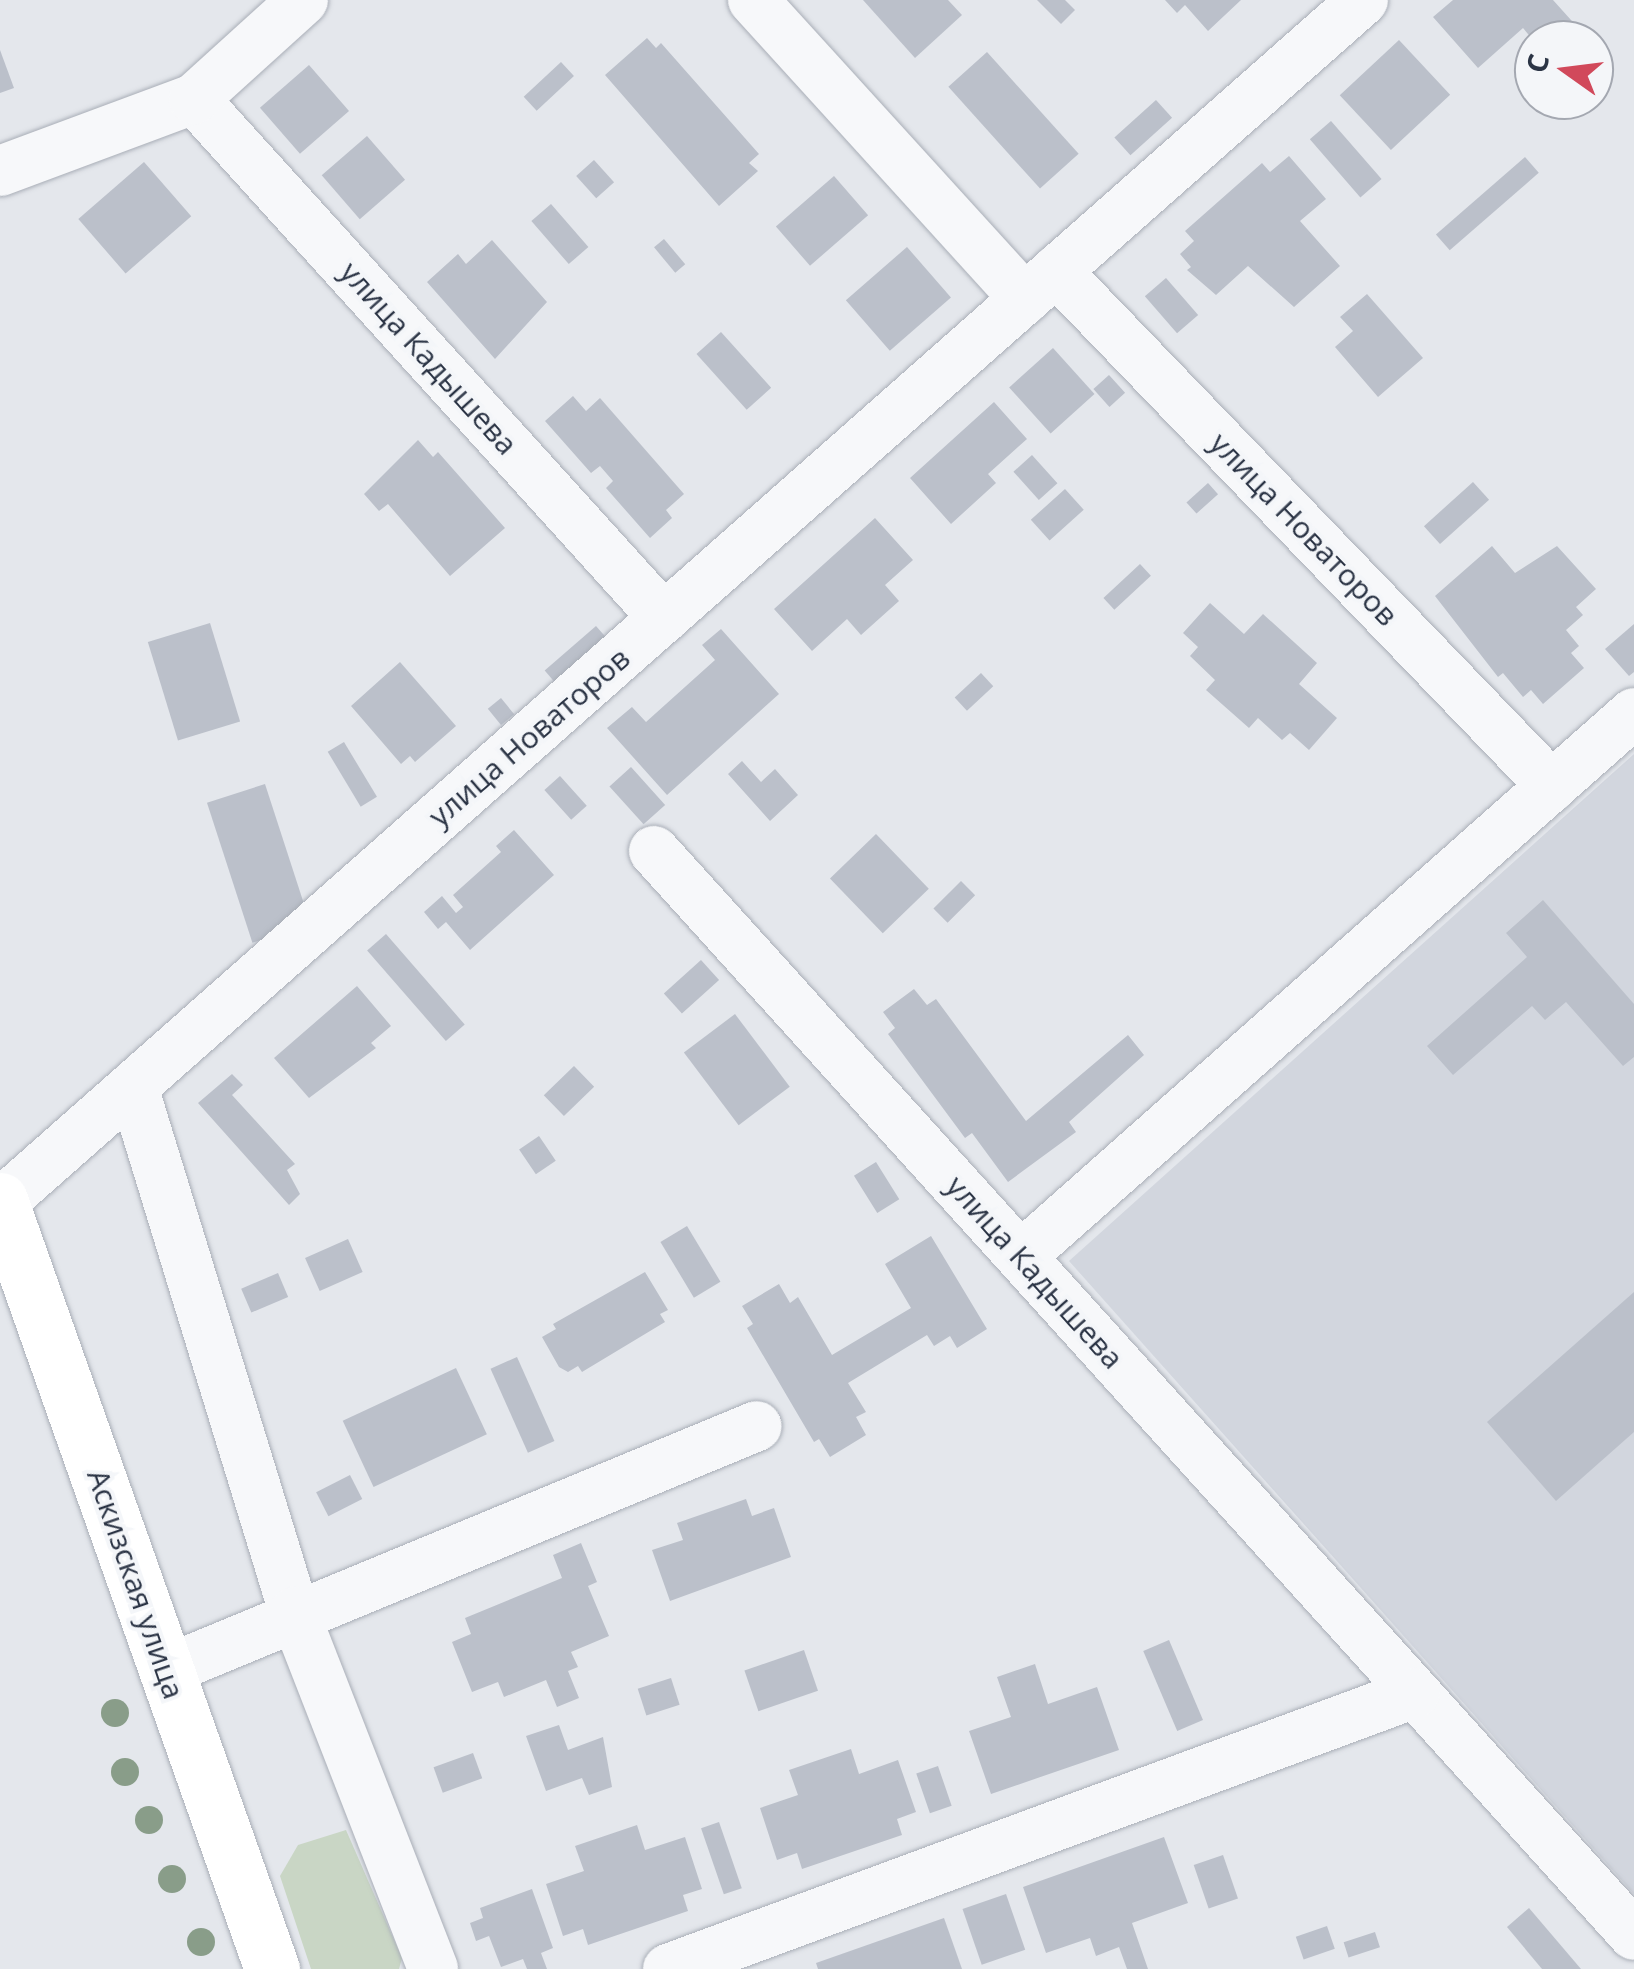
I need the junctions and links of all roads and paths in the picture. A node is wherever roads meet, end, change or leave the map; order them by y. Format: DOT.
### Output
graph roads {
  1 [pos="302,0"];
  2 [pos="753,0"];
  3 [pos="1359,1"];
  4 [pos="194,99"];
  5 [pos="0,171"];
  6 [pos="1040,285"];
  7 [pos="664,618"];
  8 [pos="1634,713"];
  9 [pos="1552,786"];
  10 [pos="654,850"];
  11 [pos="133,1087"];
  12 [pos="1,1202"];
  13 [pos="1021,1256"];
  14 [pos="757,1426"];
  15 [pos="294,1612"];
  16 [pos="166,1670"];
  17 [pos="1416,1693"];
  18 [pos="1634,1936"];
  19 [pos="272,1969"];
  20 [pos="433,1969"];
  21 [pos="668,1969"];
  1 -- 4 [label="street"];
  2 -- 6 [label="street"];
  3 -- 6 [label="street, улица Новаторов"];
  4 -- 5 [label="street"];
  4 -- 7 [label="street, улица Кадышева"];
  6 -- 7 [label="street, улица Новаторов"];
  6 -- 9 [label="street, улица Новаторов"];
  7 -- 11 [label="street, улица Новаторов"];
  8 -- 9 [label="street"];
  9 -- 13 [label="street"];
  10 -- 13 [label="street, улица Кадышева"];
  11 -- 12 [label="street, улица Новаторов"];
  11 -- 15 [label="street"];
  12 -- 16 [label="main road, Аскизская улица"];
  13 -- 17 [label="street, улица Кадышева"];
  14 -- 15 [label="street"];
  15 -- 16 [label="street"];
  15 -- 20 [label="street"];
  16 -- 19 [label="main road, Аскизская улица"];
  17 -- 18 [label="street, улица Кадышева"];
  17 -- 21 [label="street"];
}
